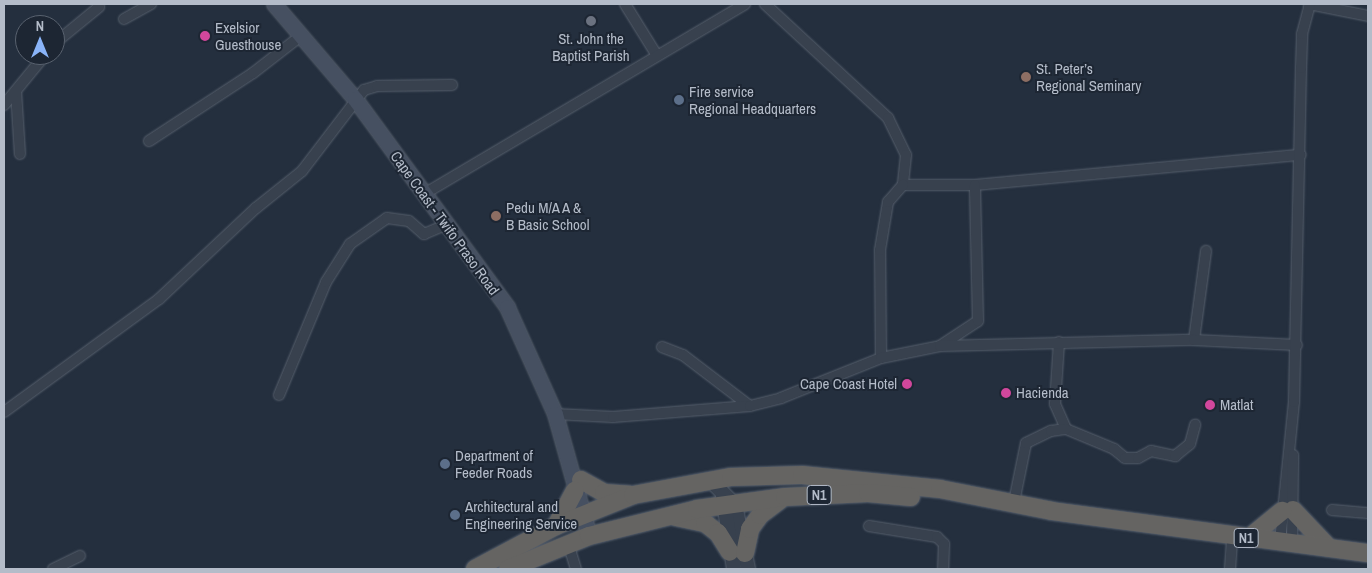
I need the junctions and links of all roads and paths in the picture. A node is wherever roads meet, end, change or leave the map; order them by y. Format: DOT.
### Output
graph roads {
  1 [pos="151,4"];
  2 [pos="274,4"];
  3 [pos="625,4"];
  4 [pos="745,4"];
  5 [pos="765,4"];
  6 [pos="1310,4"];
  7 [pos="99,5"];
  8 [pos="1368,16"];
  9 [pos="124,19"];
  10 [pos="65,34"];
  11 [pos="302,35"];
  12 [pos="656,54"];
  13 [pos="38,65"];
  14 [pos="452,85"];
  15 [pos="16,91"];
  16 [pos="355,99"];
  17 [pos="4,105"];
  18 [pos="149,141"];
  19 [pos="20,154"];
  20 [pos="1301,155"];
  21 [pos="903,185"];
  22 [pos="976,185"];
  23 [pos="424,194"];
  24 [pos="447,224"];
  25 [pos="1206,251"];
  26 [pos="1194,340"];
  27 [pos="1059,342"];
  28 [pos="1297,345"];
  29 [pos="940,346"];
  30 [pos="662,347"];
  31 [pos="881,358"];
  32 [pos="279,395"];
  33 [pos="750,406"];
  34 [pos="4,412"];
  35 [pos="556,414"];
  36 [pos="1195,425"];
  37 [pos="1066,429"];
  38 [pos="576,480"];
  39 [pos="633,495"];
  40 [pos="728,495"];
  41 [pos="785,497"];
  42 [pos="1014,502"];
  43 [pos="1042,510"];
  44 [pos="1332,510"];
  45 [pos="1288,511"];
  46 [pos="1368,513"];
  47 [pos="587,514"];
  48 [pos="668,516"];
  49 [pos="556,526"];
  50 [pos="869,526"];
  51 [pos="593,534"];
  52 [pos="1240,538"];
  53 [pos="1286,542"];
  54 [pos="568,543"];
  55 [pos="1329,548"];
  56 [pos="1368,553"];
  57 [pos="80,556"];
  58 [pos="739,561"];
  59 [pos="53,569"];
  60 [pos="475,569"];
  61 [pos="508,569"];
  62 [pos="576,569"];
  63 [pos="943,569"];
  64 [pos="1230,569"];
  1 -- 9 [label="street"];
  2 -- 11 [label="main road, Cape Coast - Twifo Praso Road"];
  3 -- 12 [label="street"];
  4 -- 12 [label="street"];
  5 -- 21 [label="street"];
  6 -- 8 [label="street"];
  6 -- 20 [label="street"];
  7 -- 10 [label="street"];
  11 -- 16 [label="main road, Cape Coast - Twifo Praso Road"];
  11 -- 18 [label="street"];
  12 -- 23 [label="street"];
  13 -- 15 [label="street"];
  14 -- 16 [label="street"];
  15 -- 17 [label="street"];
  15 -- 19 [label="street"];
  16 -- 23 [label="main road, Cape Coast - Twifo Praso Road"];
  16 -- 34 [label="street"];
  20 -- 22 [label="street"];
  20 -- 28 [label="street"];
  21 -- 22 [label="street"];
  21 -- 31 [label="street"];
  22 -- 29 [label="street"];
  23 -- 24 [label="main road, Cape Coast - Twifo Praso Road"];
  24 -- 32 [label="street"];
  24 -- 35 [label="main road, Cape Coast - Twifo Praso Road"];
  25 -- 26 [label="street"];
  26 -- 27 [label="street"];
  26 -- 28 [label="street"];
  27 -- 29 [label="street"];
  27 -- 37 [label="street"];
  28 -- 45 [label="street"];
  29 -- 31 [label="street"];
  30 -- 33 [label="street"];
  31 -- 33 [label="street"];
  33 -- 35 [label="street"];
  35 -- 38 [label="main road, Cape Coast - Twifo Praso Road"];
  36 -- 37 [label="street"];
  37 -- 42 [label="street"];
  38 -- 39 [label="highway"];
  38 -- 47 [label="main road, Cape Coast - Twifo Praso Road"];
  38 -- 49 [label="highway"];
  39 -- 40 [label="highway, N1"];
  39 -- 47 [label="highway, N1"];
  40 -- 41 [label="highway, N1"];
  40 -- 42 [label="highway, N1"];
  40 -- 48 [label="highway, N1"];
  40 -- 58 [label="street"];
  41 -- 43 [label="highway, N1"];
  41 -- 58 [label="highway"];
  42 -- 43 [label="highway, N1"];
  43 -- 52 [label="highway, N1"];
  44 -- 46 [label="street"];
  45 -- 52 [label="highway"];
  45 -- 53 [label="street"];
  45 -- 55 [label="highway"];
  47 -- 49 [label="highway, N1"];
  47 -- 51 [label="main road, Cape Coast - Twifo Praso Road"];
  48 -- 51 [label="highway, N1"];
  48 -- 58 [label="highway"];
  49 -- 60 [label="highway, N1"];
  50 -- 63 [label="street"];
  51 -- 54 [label="highway, N1"];
  52 -- 53 [label="highway, N1"];
  52 -- 64 [label="street"];
  53 -- 55 [label="highway, N1"];
  54 -- 61 [label="highway, N1"];
  54 -- 62 [label="street"];
  55 -- 56 [label="highway, N1"];
  57 -- 59 [label="street"];
}
